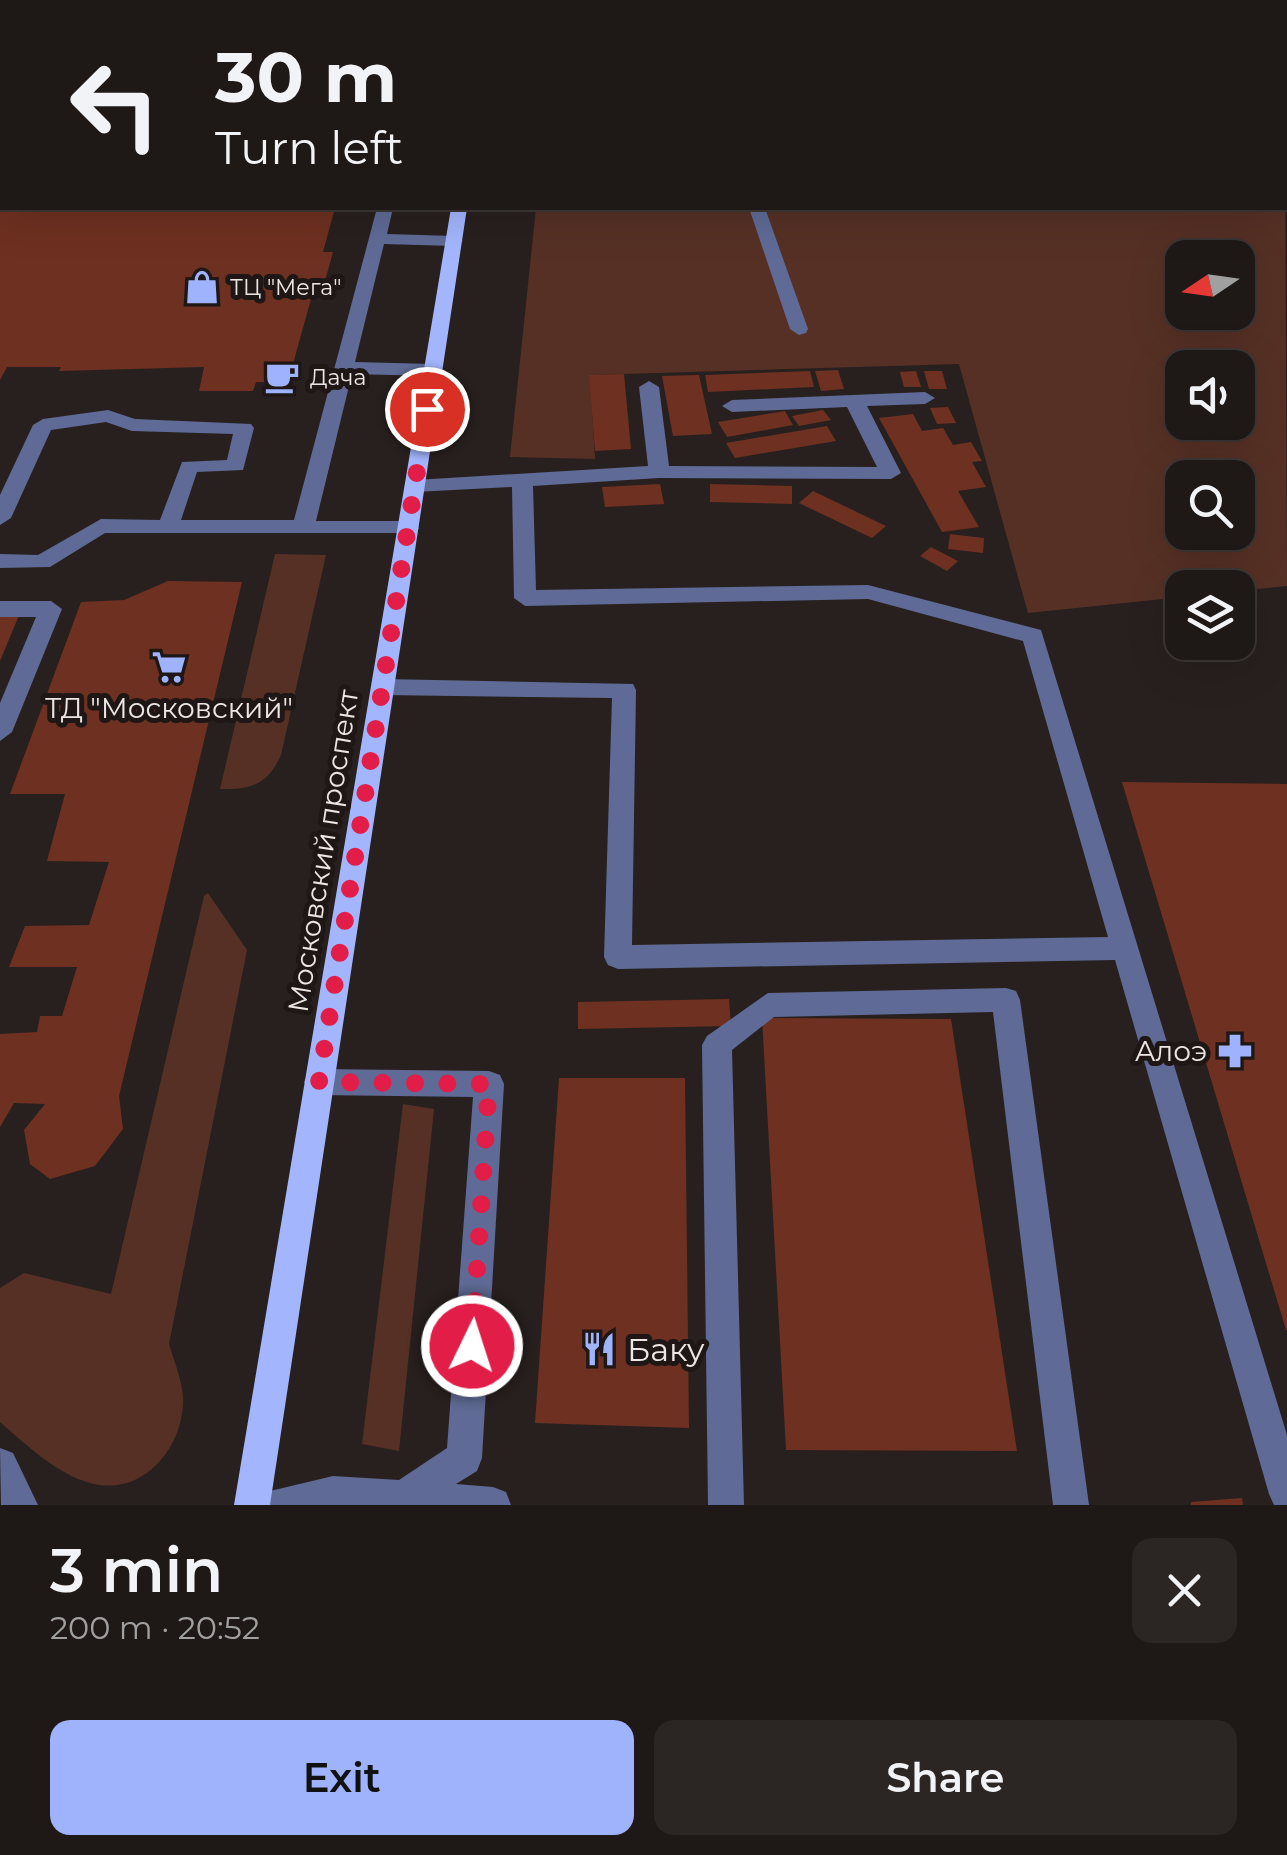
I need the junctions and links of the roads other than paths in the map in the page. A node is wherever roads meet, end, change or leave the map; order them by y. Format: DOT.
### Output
graph roads {
  1 [pos="384,210"];
  2 [pos="459,210"];
  3 [pos="758,210"];
  4 [pos="377,238"];
  5 [pos="454,240"];
  6 [pos="799,329"];
  7 [pos="344,368"];
  8 [pos="433,370"];
  9 [pos="649,387"];
  10 [pos="924,398"];
  11 [pos="854,400"];
  12 [pos="732,406"];
  13 [pos="659,472"];
  14 [pos="522,480"];
  15 [pos="415,486"];
  16 [pos="0,518"];
  17 [pos="168,527"];
  18 [pos="303,528"];
  19 [pos="408,528"];
  20 [pos="0,561"];
  21 [pos="0,609"];
  22 [pos="383,687"];
  23 [pos="0,732"];
  24 [pos="1126,948"];
  25 [pos="319,1082"];
  26 [pos="0,1466"];
  27 [pos="1287,1494"];
  28 [pos="399,1502"];
  29 [pos="20,1505"];
  30 [pos="252,1505"];
  31 [pos="278,1505"];
  32 [pos="493,1505"];
  33 [pos="726,1505"];
  34 [pos="1071,1505"];
  1 -- 4 [label="lane"];
  2 -- 5 [label="main road, Московский проспект"];
  3 -- 6 [label="lane"];
  4 -- 5 [label="lane"];
  4 -- 7 [label="lane"];
  5 -- 8 [label="main road, Московский проспект"];
  7 -- 8 [label="lane"];
  7 -- 18 [label="lane"];
  8 -- 15 [label="main road, Московский проспект"];
  9 -- 13 [label="lane"];
  10 -- 11 [label="lane"];
  11 -- 12 [label="lane"];
  11 -- 13 [label="lane"];
  13 -- 14 [label="lane"];
  14 -- 15 [label="lane"];
  14 -- 24 [label="lane"];
  15 -- 19 [label="main road, Московский проспект"];
  16 -- 17 [label="lane"];
  17 -- 18 [label="lane"];
  17 -- 20 [label="lane"];
  18 -- 19 [label="lane"];
  19 -- 22 [label="main road, Московский проспект"];
  21 -- 23 [label="lane"];
  22 -- 24 [label="lane"];
  22 -- 25 [label="main road, Московский проспект"];
  24 -- 27 [label="lane"];
  25 -- 28 [label="lane"];
  25 -- 30 [label="main road, Московский проспект"];
  26 -- 29 [label="lane"];
  28 -- 31 [label="lane"];
  28 -- 32 [label="lane"];
  33 -- 34 [label="lane"];
}
